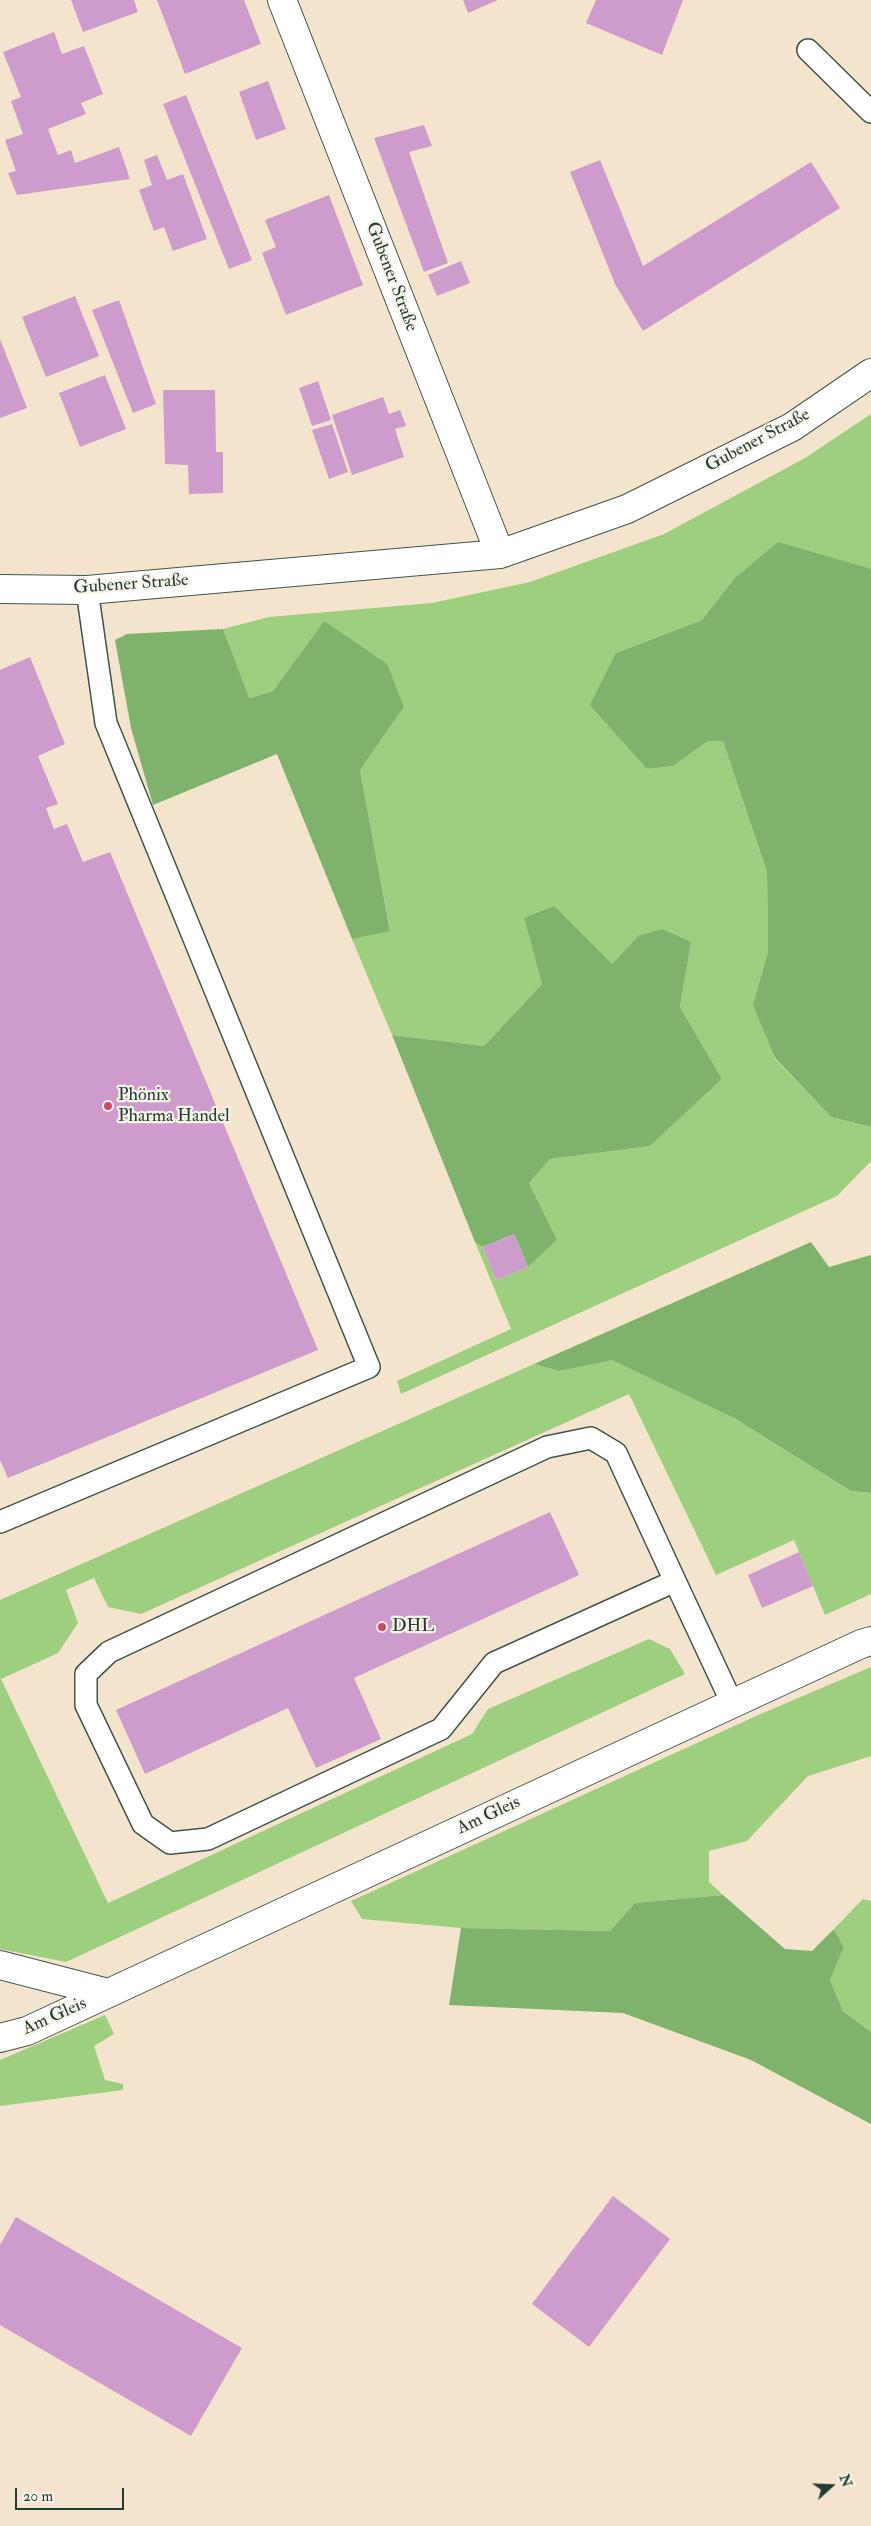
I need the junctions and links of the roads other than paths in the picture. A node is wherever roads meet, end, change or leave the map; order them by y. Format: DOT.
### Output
graph roads {
  1 [pos="282,0"];
  2 [pos="808,50"];
  3 [pos="871,112"];
  4 [pos="871,373"];
  5 [pos="500,554"];
  6 [pos="0,589"];
  7 [pos="87,590"];
  8 [pos="0,1522"];
  9 [pos="675,1581"];
  10 [pos="871,1641"];
  11 [pos="732,1703"];
  12 [pos="0,1965"];
  13 [pos="108,1993"];
  14 [pos="0,2038"];
  1 -- 5 [label="street, Gubener Straße"];
  2 -- 3 [label="lane"];
  4 -- 5 [label="street, Gubener Straße"];
  5 -- 7 [label="street, Gubener Straße"];
  6 -- 7 [label="street, Gubener Straße"];
  7 -- 8 [label="lane"];
  9 -- 9 [label="lane"];
  9 -- 11 [label="lane"];
  10 -- 11 [label="street, Am Gleis"];
  11 -- 13 [label="street, Am Gleis"];
  12 -- 13 [label="street, Am Gleis"];
  13 -- 14 [label="street, Am Gleis"];
}
